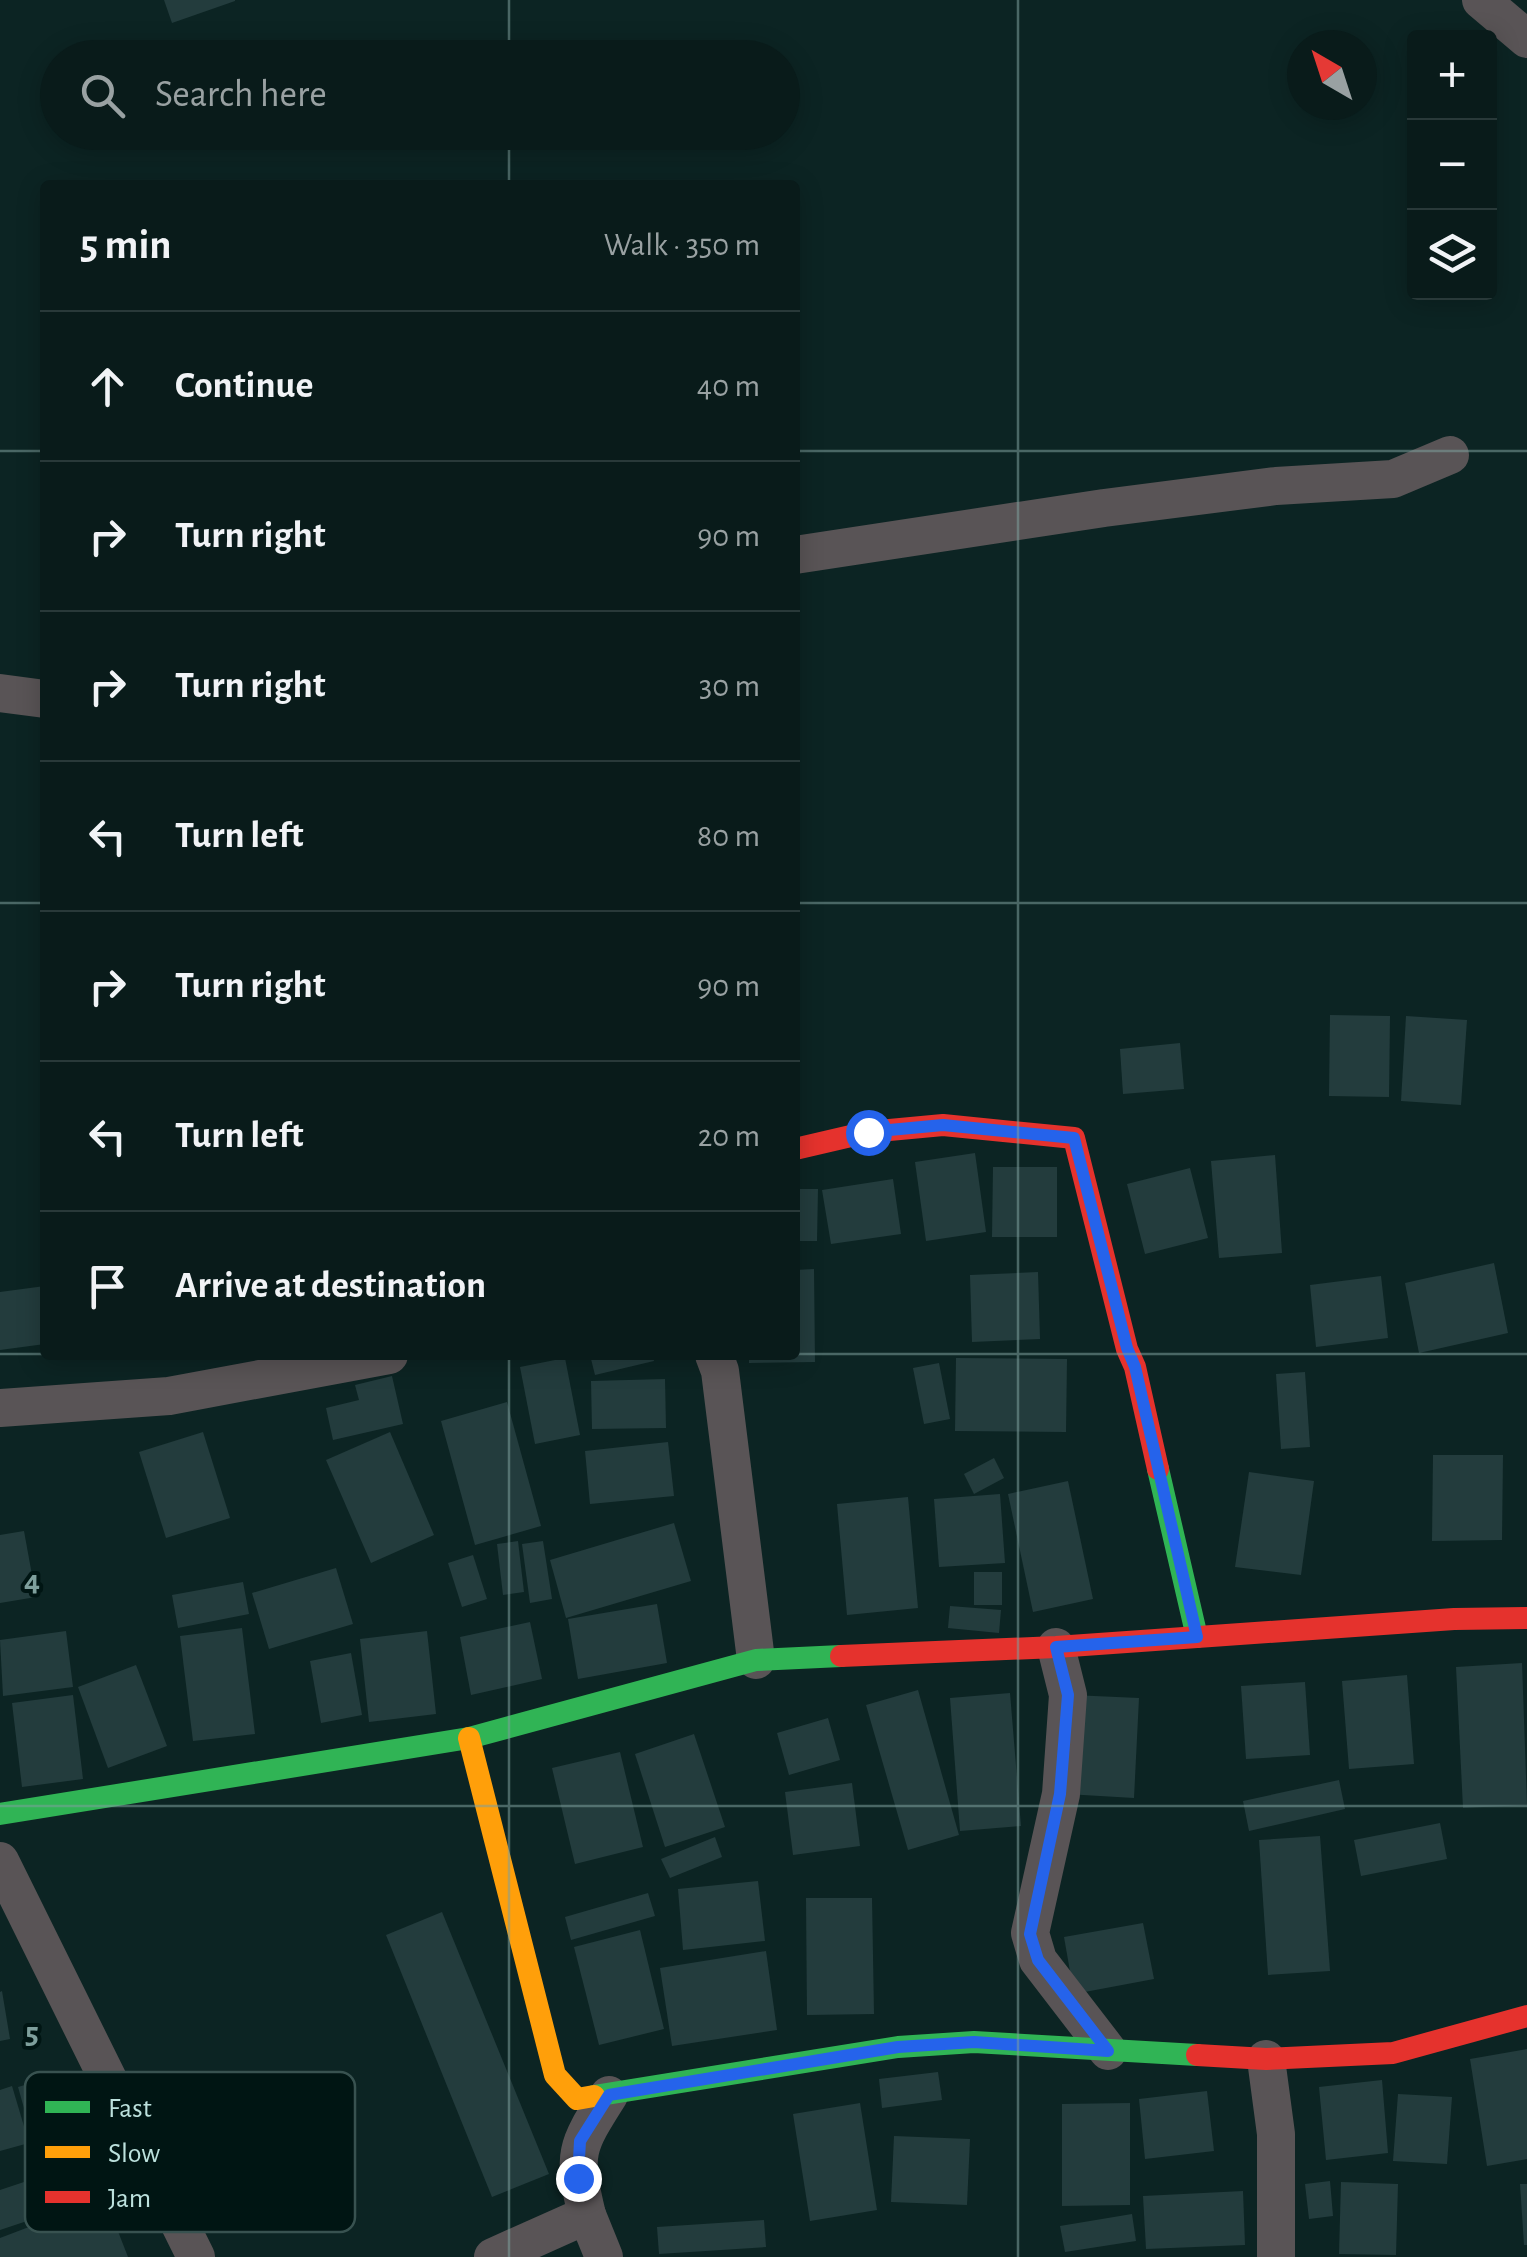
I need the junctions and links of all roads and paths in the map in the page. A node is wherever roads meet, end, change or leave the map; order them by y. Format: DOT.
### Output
graph roads {
  1 [pos="1481,0"];
  2 [pos="1527,39"];
  3 [pos="1450,455"];
  4 [pos="800,554"];
  5 [pos="0,693"];
  6 [pos="40,697"];
  7 [pos="800,1148"];
  8 [pos="363,1360"];
  9 [pos="716,1360"];
  10 [pos="0,1408"];
  11 [pos="1527,1618"];
  12 [pos="1197,1637"];
  13 [pos="1056,1647"];
  14 [pos="756,1660"];
  15 [pos="469,1738"];
  16 [pos="0,1814"];
  17 [pos="0,1861"];
  18 [pos="1527,2016"];
  19 [pos="1108,2051"];
  20 [pos="1266,2059"];
  21 [pos="104,2072"];
  22 [pos="609,2095"];
  23 [pos="587,2215"];
  24 [pos="184,2232"];
  25 [pos="196,2257"];
  26 [pos="492,2257"];
  27 [pos="604,2257"];
  28 [pos="1276,2257"];
  1 -- 2 [label="street"];
  3 -- 4 [label="street"];
  5 -- 6 [label="street"];
  7 -- 12 [label="street"];
  8 -- 10 [label="street"];
  9 -- 14 [label="street"];
  11 -- 12 [label="street"];
  12 -- 13 [label="street"];
  13 -- 14 [label="street"];
  13 -- 19 [label="street"];
  14 -- 15 [label="street"];
  15 -- 16 [label="street"];
  15 -- 22 [label="street"];
  17 -- 21 [label="street"];
  18 -- 20 [label="street"];
  19 -- 20 [label="street"];
  19 -- 22 [label="street"];
  20 -- 28 [label="street"];
  22 -- 23 [label="street"];
  23 -- 26 [label="street"];
  23 -- 27 [label="street"];
  24 -- 25 [label="street"];
}
